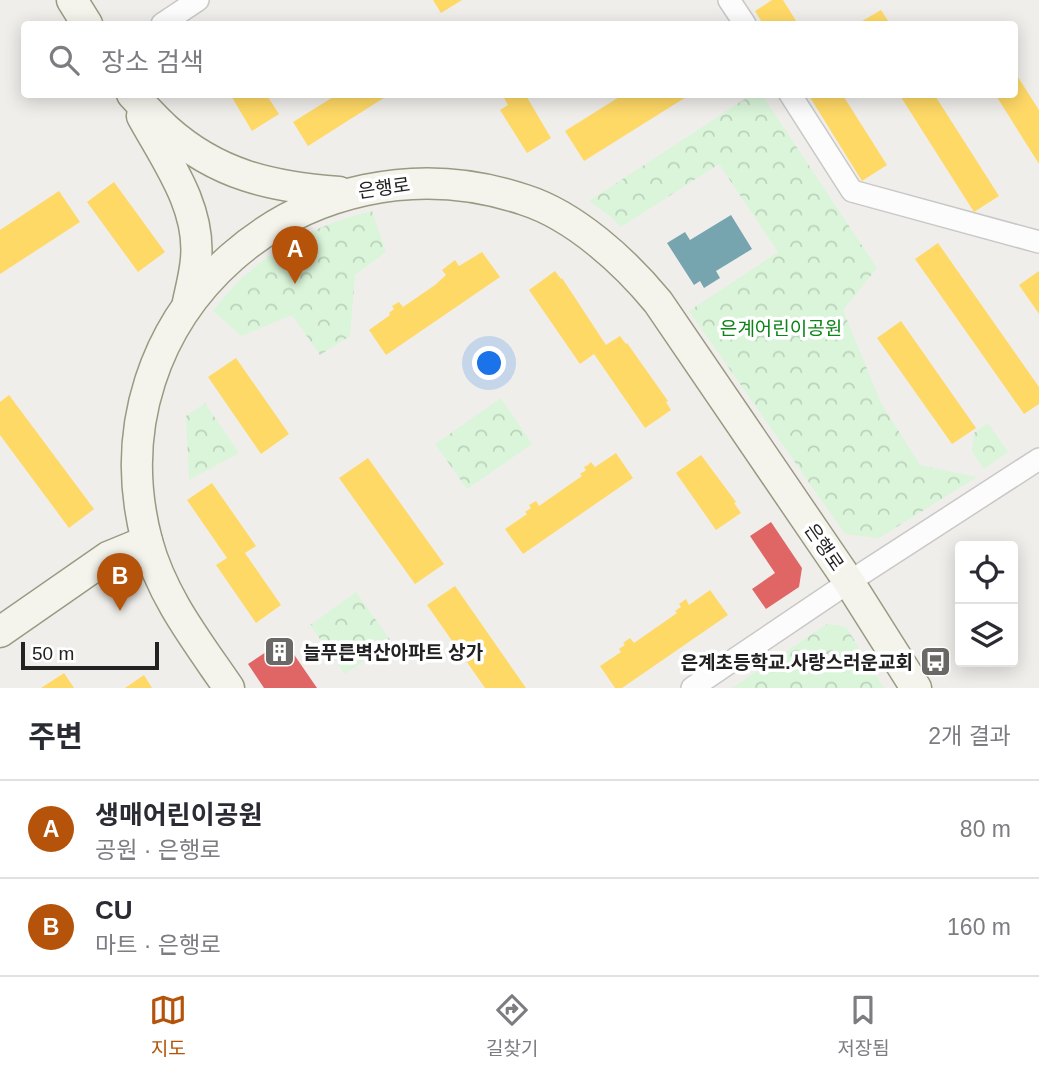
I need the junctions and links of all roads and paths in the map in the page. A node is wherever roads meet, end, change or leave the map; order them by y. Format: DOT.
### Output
graph roads {
  1 [pos="72,0"];
  2 [pos="198,0"];
  3 [pos="729,0"];
  4 [pos="85,21"];
  5 [pos="166,21"];
  6 [pos="742,21"];
  7 [pos="133,98"];
  8 [pos="135,98"];
  9 [pos="793,98"];
  10 [pos="350,192"];
  11 [pos="1039,242"];
  12 [pos="187,309"];
  13 [pos="1039,458"];
  14 [pos="147,541"];
  15 [pos="849,582"];
  16 [pos="0,632"];
  17 [pos="229,688"];
  18 [pos="692,688"];
  19 [pos="916,688"];
  1 -- 4 [label="street"];
  2 -- 5 [label="street"];
  3 -- 6 [label="street"];
  7 -- 12 [label="street"];
  8 -- 10 [label="street"];
  9 -- 11 [label="street"];
  10 -- 12 [label="street, 은행로"];
  10 -- 15 [label="street, 은행로"];
  12 -- 14 [label="street, 은행로"];
  13 -- 15 [label="street, 은행로"];
  14 -- 16 [label="street"];
  14 -- 17 [label="street, 은행로"];
  15 -- 18 [label="street, 은행로"];
  15 -- 19 [label="street, 은행로"];
}
